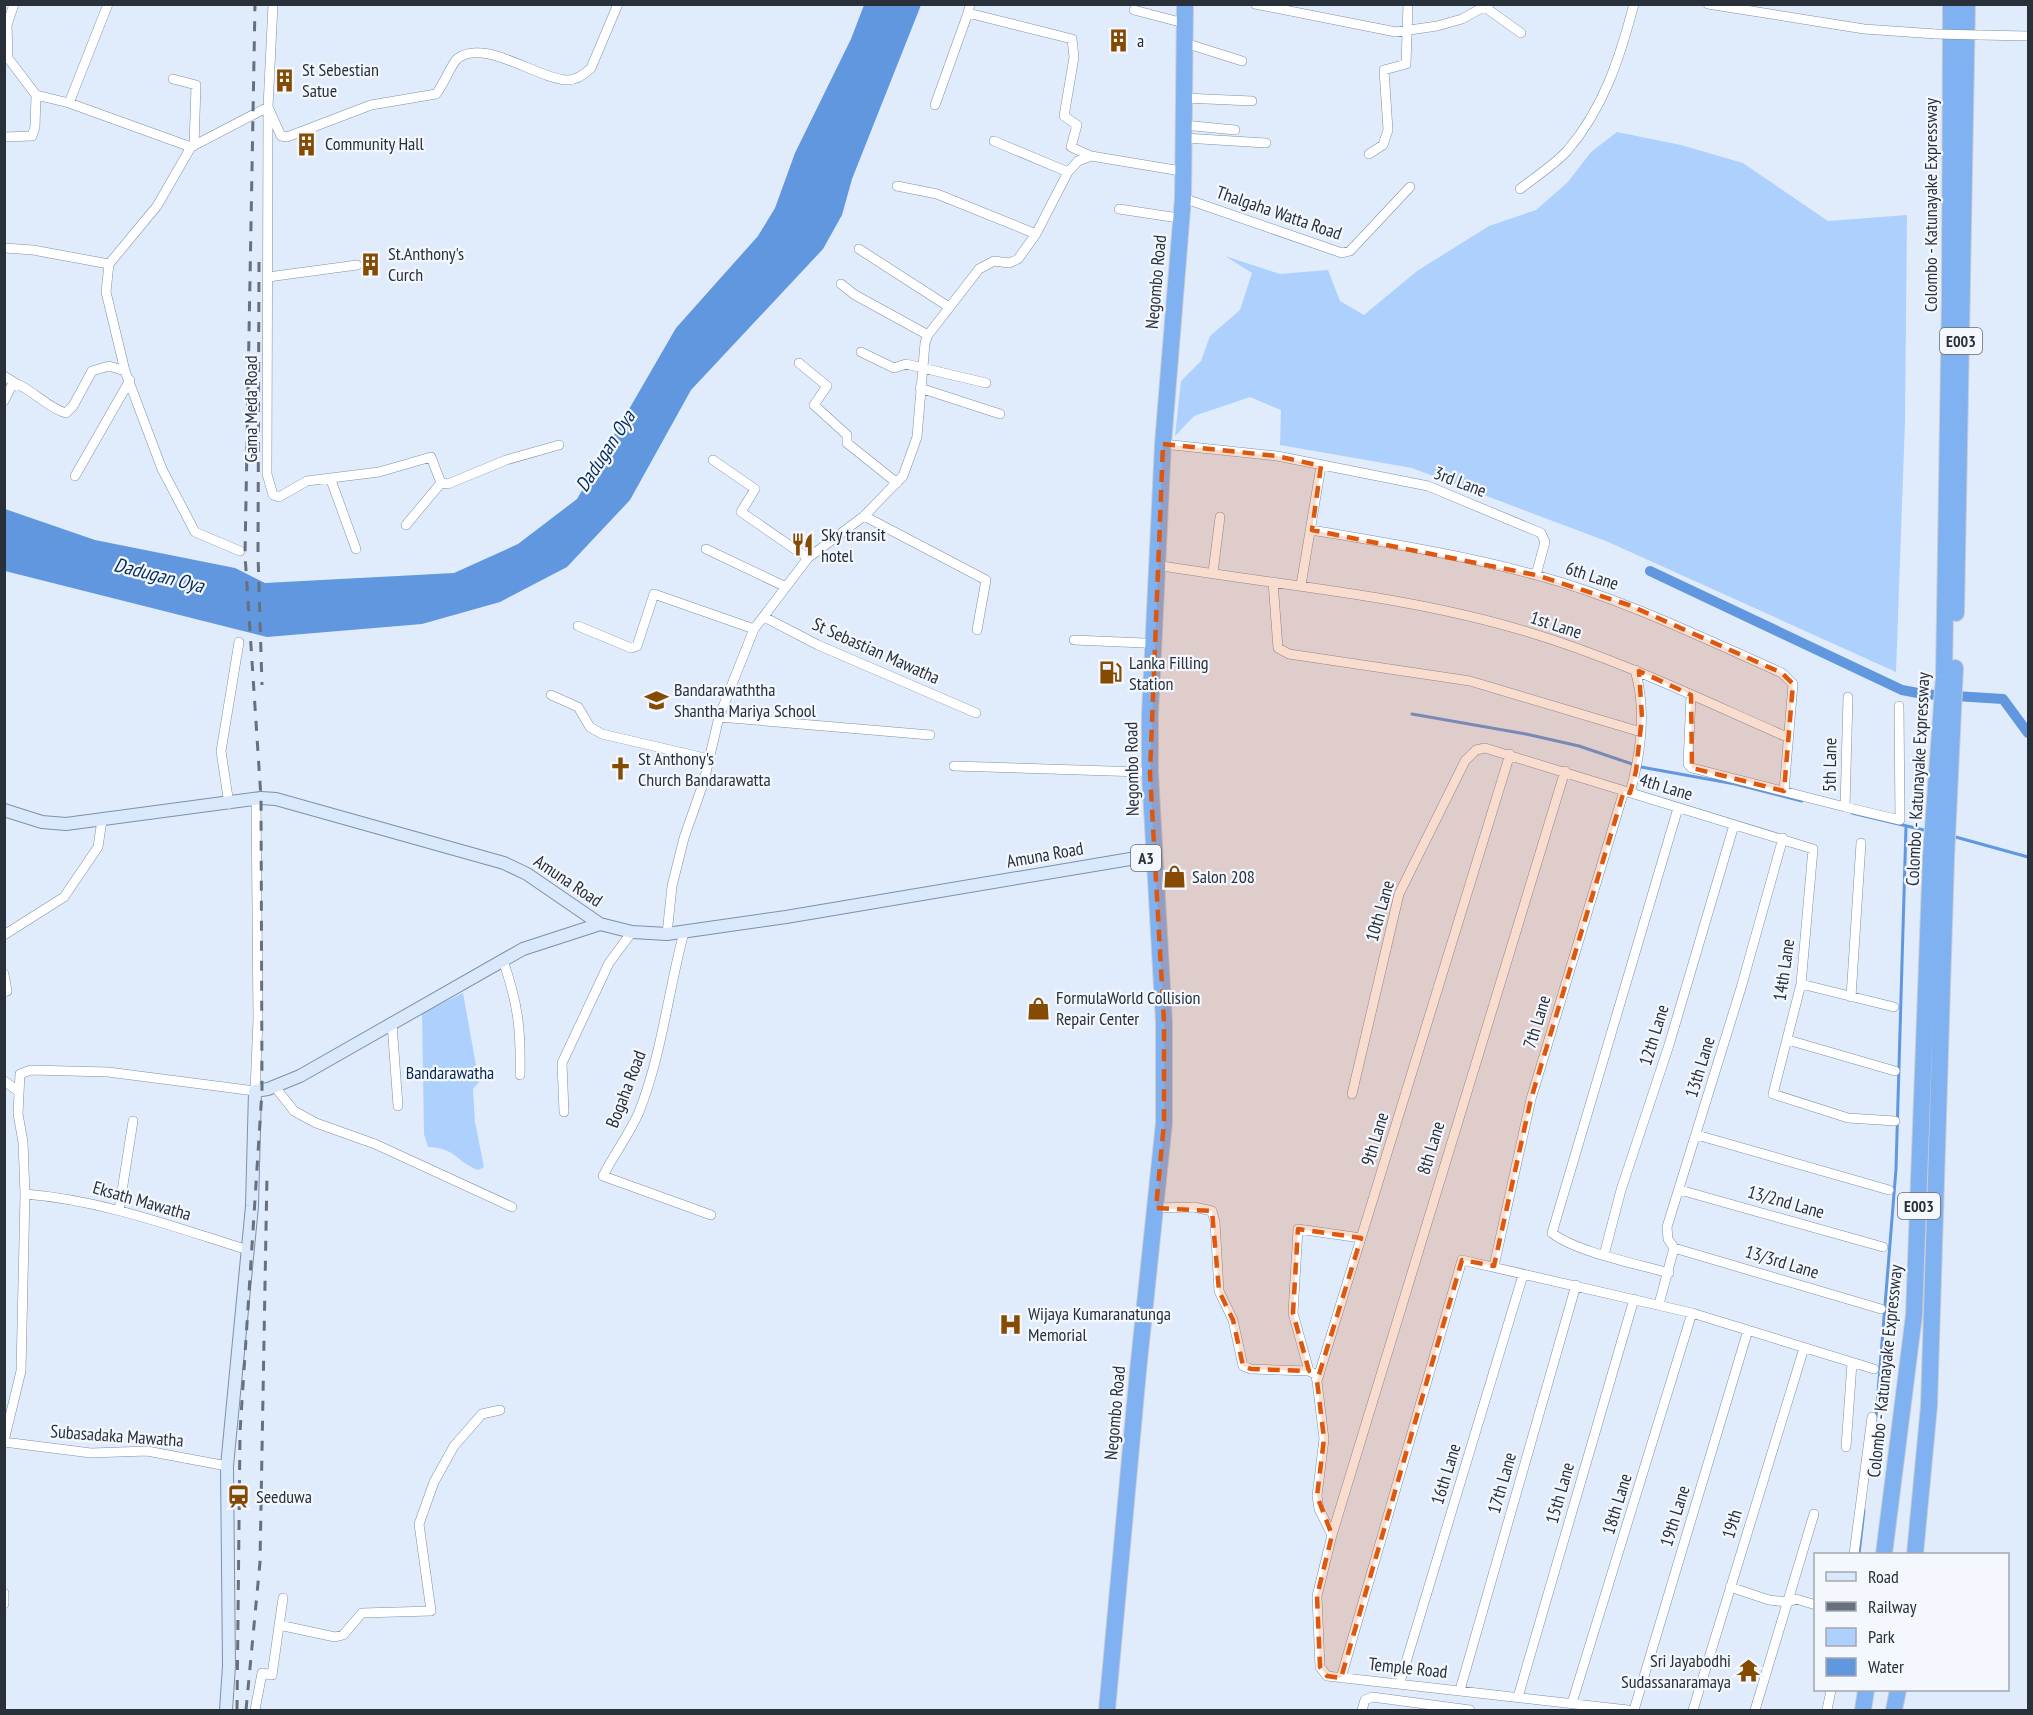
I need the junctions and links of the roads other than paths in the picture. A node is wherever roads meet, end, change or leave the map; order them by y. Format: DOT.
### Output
graph roads {
  1 [pos="14,4"];
  2 [pos="108,4"];
  3 [pos="273,4"];
  4 [pos="618,4"];
  5 [pos="1185,4"];
  6 [pos="1254,4"];
  7 [pos="1408,4"];
  8 [pos="1634,4"];
  9 [pos="1708,4"];
  10 [pos="1951,4"];
  11 [pos="1967,4"];
  12 [pos="1487,6"];
  13 [pos="969,9"];
  14 [pos="1134,10"];
  15 [pos="1176,13"];
  16 [pos="1408,32"];
  17 [pos="1521,33"];
  18 [pos="2028,36"];
  19 [pos="1185,43"];
  20 [pos="1242,61"];
  21 [pos="173,79"];
  22 [pos="36,95"];
  23 [pos="1184,98"];
  24 [pos="1252,101"];
  25 [pos="69,103"];
  26 [pos="935,105"];
  27 [pos="268,107"];
  28 [pos="1235,130"];
  29 [pos="1184,132"];
  30 [pos="4,137"];
  31 [pos="994,141"];
  32 [pos="1266,143"];
  33 [pos="193,147"];
  34 [pos="1369,154"];
  35 [pos="1091,156"];
  36 [pos="1175,170"];
  37 [pos="1068,172"];
  38 [pos="897,186"];
  39 [pos="1410,187"];
  40 [pos="1520,189"];
  41 [pos="1183,198"];
  42 [pos="1119,209"];
  43 [pos="1172,217"];
  44 [pos="1036,234"];
  45 [pos="4,248"];
  46 [pos="859,249"];
  47 [pos="109,264"];
  48 [pos="357,265"];
  49 [pos="268,277"];
  50 [pos="841,284"];
  51 [pos="950,307"];
  52 [pos="928,335"];
  53 [pos="861,352"];
  54 [pos="799,363"];
  55 [pos="923,368"];
  56 [pos="128,375"];
  57 [pos="4,376"];
  58 [pos="986,383"];
  59 [pos="17,384"];
  60 [pos="920,388"];
  61 [pos="4,400"];
  62 [pos="1000,414"];
  63 [pos="1163,444"];
  64 [pos="559,445"];
  65 [pos="713,460"];
  66 [pos="1321,466"];
  67 [pos="75,476"];
  68 [pos="331,480"];
  69 [pos="441,483"];
  70 [pos="897,483"];
  71 [pos="864,516"];
  72 [pos="1220,517"];
  73 [pos="406,525"];
  74 [pos="1312,530"];
  75 [pos="356,549"];
  76 [pos="706,549"];
  77 [pos="240,551"];
  78 [pos="808,558"];
  79 [pos="1157,565"];
  80 [pos="1213,572"];
  81 [pos="1536,575"];
  82 [pos="1273,582"];
  83 [pos="1301,585"];
  84 [pos="786,587"];
  85 [pos="764,617"];
  86 [pos="578,626"];
  87 [pos="754,629"];
  88 [pos="977,630"];
  89 [pos="1074,640"];
  90 [pos="239,642"];
  91 [pos="1144,643"];
  92 [pos="1635,670"];
  93 [pos="1949,677"];
  94 [pos="551,695"];
  95 [pos="1691,695"];
  96 [pos="1848,697"];
  97 [pos="1899,706"];
  98 [pos="976,713"];
  99 [pos="719,717"];
  100 [pos="1641,732"];
  101 [pos="930,735"];
  102 [pos="1789,738"];
  103 [pos="1510,754"];
  104 [pos="709,759"];
  105 [pos="954,766"];
  106 [pos="1565,771"];
  107 [pos="1142,772"];
  108 [pos="1785,791"];
  109 [pos="1627,792"];
  110 [pos="256,799"];
  111 [pos="229,804"];
  112 [pos="1677,807"];
  113 [pos="1845,807"];
  114 [pos="4,810"];
  115 [pos="102,820"];
  116 [pos="1734,825"];
  117 [pos="1783,838"];
  118 [pos="1861,843"];
  119 [pos="1813,849"];
  120 [pos="1150,855"];
  121 [pos="1939,857"];
  122 [pos="600,924"];
  123 [pos="632,932"];
  124 [pos="684,932"];
  125 [pos="667,934"];
  126 [pos="4,935"];
  127 [pos="503,960"];
  128 [pos="4,974"];
  129 [pos="1802,984"];
  130 [pos="4,992"];
  131 [pos="1851,997"];
  132 [pos="1894,1007"];
  133 [pos="392,1024"];
  134 [pos="1788,1040"];
  135 [pos="1895,1071"];
  136 [pos="520,1075"];
  137 [pos="4,1081"];
  138 [pos="275,1087"];
  139 [pos="18,1091"];
  140 [pos="255,1091"];
  141 [pos="1352,1094"];
  142 [pos="398,1106"];
  143 [pos="564,1112"];
  144 [pos="133,1121"];
  145 [pos="1895,1121"];
  146 [pos="1697,1135"];
  147 [pos="1680,1190"];
  148 [pos="1889,1190"];
  149 [pos="25,1194"];
  150 [pos="512,1207"];
  151 [pos="1156,1208"];
  152 [pos="119,1210"];
  153 [pos="711,1215"];
  154 [pos="1361,1238"];
  155 [pos="1883,1247"];
  156 [pos="1674,1248"];
  157 [pos="248,1250"];
  158 [pos="1604,1255"];
  159 [pos="1494,1266"];
  160 [pos="1669,1273"];
  161 [pos="1523,1275"];
  162 [pos="1576,1285"];
  163 [pos="1634,1299"];
  164 [pos="1659,1304"];
  165 [pos="1881,1309"];
  166 [pos="1692,1313"];
  167 [pos="1748,1330"];
  168 [pos="1804,1348"];
  169 [pos="1852,1363"];
  170 [pos="1874,1369"];
  171 [pos="1309,1371"];
  172 [pos="1317,1381"];
  173 [pos="9,1405"];
  174 [pos="500,1410"];
  175 [pos="1872,1417"];
  176 [pos="4,1441"];
  177 [pos="1846,1447"];
  178 [pos="227,1466"];
  179 [pos="1814,1514"];
  180 [pos="1332,1535"];
  181 [pos="1854,1553"];
  182 [pos="1884,1553"];
  183 [pos="1915,1553"];
  184 [pos="1730,1587"];
  185 [pos="4,1593"];
  186 [pos="283,1598"];
  187 [pos="1788,1602"];
  188 [pos="4,1604"];
  189 [pos="1814,1605"];
  190 [pos="279,1625"];
  191 [pos="1341,1678"];
  192 [pos="1400,1682"];
  193 [pos="1460,1690"];
  194 [pos="1831,1691"];
  195 [pos="1866,1691"];
  196 [pos="1898,1691"];
  197 [pos="1518,1697"];
  198 [pos="1572,1704"];
  199 [pos="226,1710"];
  200 [pos="255,1710"];
  201 [pos="1097,1710"];
  202 [pos="1107,1710"];
  203 [pos="1362,1710"];
  204 [pos="1470,1710"];
  205 [pos="1628,1710"];
  206 [pos="1634,1710"];
  207 [pos="1693,1710"];
  208 [pos="1755,1710"];
  209 [pos="1827,1710"];
  210 [pos="1863,1710"];
  211 [pos="1894,1710"];
  1 -- 22 [label="street"];
  2 -- 25 [label="street"];
  3 -- 27 [label="street, Gama Meda Road"];
  4 -- 27 [label="street"];
  5 -- 19 [label="highway, Negombo Road / A3"];
  6 -- 16 [label="street"];
  7 -- 16 [label="street"];
  8 -- 40 [label="street"];
  9 -- 18 [label="street, bridge"];
  10 -- 93 [label="highway, Colombo - Katunayake Expressway / E003"];
  11 -- 93 [label="highway, Colombo - Katunayake Expressway / E003"];
  12 -- 16 [label="street"];
  12 -- 17 [label="street"];
  13 -- 26 [label="street"];
  13 -- 35 [label="street"];
  14 -- 15 [label="street"];
  15 -- 36 [label="highway, Negombo Road / A3"];
  16 -- 34 [label="street"];
  19 -- 20 [label="street"];
  19 -- 23 [label="highway, Negombo Road / A3"];
  21 -- 33 [label="street"];
  22 -- 25 [label="street"];
  22 -- 30 [label="street"];
  23 -- 24 [label="street"];
  23 -- 29 [label="highway, Negombo Road / A3"];
  25 -- 33 [label="street"];
  27 -- 33 [label="street"];
  27 -- 49 [label="street, Gama Meda Road"];
  28 -- 29 [label="street"];
  29 -- 32 [label="street"];
  29 -- 41 [label="highway, Negombo Road / A3"];
  31 -- 37 [label="street"];
  33 -- 47 [label="street"];
  35 -- 36 [label="street"];
  35 -- 37 [label="street"];
  36 -- 43 [label="highway, Negombo Road / A3"];
  37 -- 44 [label="street"];
  38 -- 44 [label="street"];
  39 -- 41 [label="street, Thalgaha Watta Road"];
  41 -- 63 [label="highway, Negombo Road / A3"];
  42 -- 43 [label="street"];
  43 -- 91 [label="highway, Negombo Road / A3"];
  44 -- 51 [label="street"];
  45 -- 47 [label="street"];
  46 -- 51 [label="street"];
  47 -- 56 [label="street"];
  48 -- 49 [label="street"];
  49 -- 68 [label="street, Gama Meda Road"];
  50 -- 52 [label="street"];
  51 -- 52 [label="street"];
  52 -- 55 [label="street"];
  53 -- 55 [label="street"];
  54 -- 70 [label="street"];
  55 -- 58 [label="street"];
  55 -- 60 [label="street"];
  56 -- 59 [label="street"];
  56 -- 67 [label="street"];
  56 -- 77 [label="street"];
  57 -- 59 [label="street"];
  59 -- 61 [label="street"];
  60 -- 62 [label="street"];
  60 -- 70 [label="street"];
  63 -- 66 [label="street, 3rd Lane"];
  63 -- 79 [label="highway, Negombo Road / A3"];
  64 -- 69 [label="street"];
  65 -- 78 [label="street"];
  66 -- 74 [label="street"];
  66 -- 81 [label="street, 3rd Lane"];
  68 -- 69 [label="street, Gama Meda Road"];
  68 -- 75 [label="street"];
  69 -- 73 [label="street"];
  70 -- 71 [label="street"];
  71 -- 78 [label="street"];
  71 -- 88 [label="street"];
  72 -- 80 [label="street"];
  74 -- 81 [label="street, 6th Lane"];
  74 -- 83 [label="street"];
  76 -- 84 [label="street"];
  78 -- 84 [label="street"];
  79 -- 80 [label="street, 1st Lane"];
  79 -- 120 [label="highway, Negombo Road / A3"];
  80 -- 82 [label="street, 1st Lane"];
  81 -- 102 [label="street, 6th Lane"];
  82 -- 83 [label="street, 1st Lane"];
  82 -- 100 [label="street"];
  83 -- 92 [label="street, 1st Lane"];
  84 -- 85 [label="street"];
  85 -- 87 [label="street"];
  85 -- 98 [label="street, St Sebastian Mawatha"];
  86 -- 87 [label="street"];
  87 -- 99 [label="street"];
  89 -- 91 [label="street"];
  90 -- 111 [label="street"];
  91 -- 107 [label="highway, Negombo Road / A3"];
  92 -- 95 [label="street, 1st Lane"];
  92 -- 100 [label="street, 7th Lane"];
  93 -- 121 [label="highway, Colombo - Katunayake Expressway / E003"];
  94 -- 104 [label="street"];
  95 -- 102 [label="street, 1st Lane"];
  95 -- 108 [label="street"];
  96 -- 113 [label="street, 5th Lane"];
  97 -- 113 [label="street, 5th Lane"];
  99 -- 101 [label="street"];
  99 -- 104 [label="street"];
  100 -- 109 [label="street, 7th Lane"];
  102 -- 108 [label="street"];
  103 -- 106 [label="street, 4th Lane"];
  103 -- 141 [label="street, 10th Lane"];
  103 -- 154 [label="street, 9th Lane"];
  104 -- 125 [label="street"];
  105 -- 107 [label="street"];
  106 -- 109 [label="street, 4th Lane"];
  106 -- 180 [label="street, 8th Lane"];
  107 -- 120 [label="highway, Negombo Road / A3"];
  108 -- 113 [label="street"];
  109 -- 112 [label="street, 4th Lane"];
  109 -- 159 [label="street, 7th Lane"];
  110 -- 111 [label="street, Amuna Road"];
  110 -- 122 [label="street, Amuna Road"];
  110 -- 140 [label="street"];
  111 -- 115 [label="street, Amuna Road"];
  112 -- 116 [label="street, 4th Lane"];
  112 -- 158 [label="street"];
  114 -- 115 [label="street, Amuna Road"];
  115 -- 126 [label="street"];
  116 -- 117 [label="street, 4th Lane"];
  116 -- 158 [label="street, 12th Lane"];
  117 -- 119 [label="street, 4th Lane"];
  117 -- 146 [label="street, 13th Lane"];
  118 -- 131 [label="street"];
  119 -- 129 [label="street, 14th Lane"];
  120 -- 124 [label="street, Amuna Road"];
  120 -- 151 [label="highway, Negombo Road / A3"];
  120 -- 201 [label="highway, Negombo Road / A3"];
  121 -- 182 [label="highway, Colombo - Katunayake Expressway / E003"];
  121 -- 183 [label="highway, Colombo - Katunayake Expressway / E003"];
  122 -- 123 [label="street, Amuna Road"];
  122 -- 127 [label="street"];
  123 -- 125 [label="street, Amuna Road"];
  123 -- 143 [label="street"];
  124 -- 125 [label="street, Amuna Road"];
  124 -- 153 [label="street, Bogaha Road"];
  127 -- 133 [label="street"];
  127 -- 136 [label="street"];
  128 -- 130 [label="street"];
  129 -- 131 [label="street"];
  129 -- 134 [label="street, 14th Lane"];
  131 -- 132 [label="street"];
  133 -- 138 [label="street"];
  133 -- 142 [label="street"];
  134 -- 135 [label="street"];
  134 -- 145 [label="street, 14th Lane"];
  137 -- 139 [label="street"];
  138 -- 140 [label="street"];
  138 -- 150 [label="street"];
  139 -- 140 [label="street"];
  139 -- 149 [label="street"];
  140 -- 157 [label="street"];
  144 -- 152 [label="street"];
  146 -- 147 [label="street, 13th Lane"];
  146 -- 148 [label="street"];
  147 -- 155 [label="street, 13/2nd Lane"];
  147 -- 156 [label="street, 13th Lane"];
  149 -- 152 [label="street, Eksath Mawatha"];
  149 -- 173 [label="street"];
  151 -- 171 [label="street"];
  151 -- 202 [label="highway, Negombo Road / A3"];
  152 -- 157 [label="street, Eksath Mawatha"];
  154 -- 171 [label="street"];
  154 -- 172 [label="street, 9th Lane"];
  156 -- 160 [label="street, 13th Lane"];
  156 -- 165 [label="street, 13/3rd Lane"];
  157 -- 178 [label="street"];
  158 -- 160 [label="street"];
  159 -- 161 [label="street"];
  159 -- 191 [label="street"];
  160 -- 164 [label="street, 13th Lane"];
  161 -- 162 [label="street"];
  161 -- 192 [label="street, 16th Lane"];
  162 -- 163 [label="street"];
  162 -- 193 [label="street, 17th Lane"];
  163 -- 164 [label="street"];
  163 -- 197 [label="street, 15th Lane"];
  164 -- 166 [label="street"];
  166 -- 167 [label="street"];
  166 -- 198 [label="street, 18th Lane"];
  167 -- 168 [label="street"];
  167 -- 206 [label="street, 19th Lane"];
  168 -- 169 [label="street"];
  168 -- 184 [label="street, 19th"];
  169 -- 170 [label="street"];
  169 -- 177 [label="street"];
  171 -- 172 [label="street"];
  172 -- 180 [label="street, 9th Lane"];
  173 -- 176 [label="street"];
  174 -- 190 [label="street"];
  175 -- 181 [label="street"];
  176 -- 178 [label="street, Subasadaka Mawatha"];
  178 -- 199 [label="street"];
  179 -- 187 [label="street"];
  180 -- 191 [label="street, Temple Road"];
  184 -- 187 [label="street"];
  184 -- 207 [label="street, 19th"];
  185 -- 188 [label="street"];
  186 -- 190 [label="street"];
  187 -- 189 [label="street"];
  187 -- 208 [label="street"];
  190 -- 200 [label="street"];
  191 -- 192 [label="street, Temple Road"];
  192 -- 193 [label="street, Temple Road"];
  193 -- 197 [label="street, Temple Road"];
  194 -- 209 [label="street"];
  195 -- 210 [label="highway"];
  196 -- 211 [label="highway"];
  197 -- 198 [label="street, Temple Road"];
  198 -- 205 [label="street, Temple Road"];
  203 -- 204 [label="street"];
}
